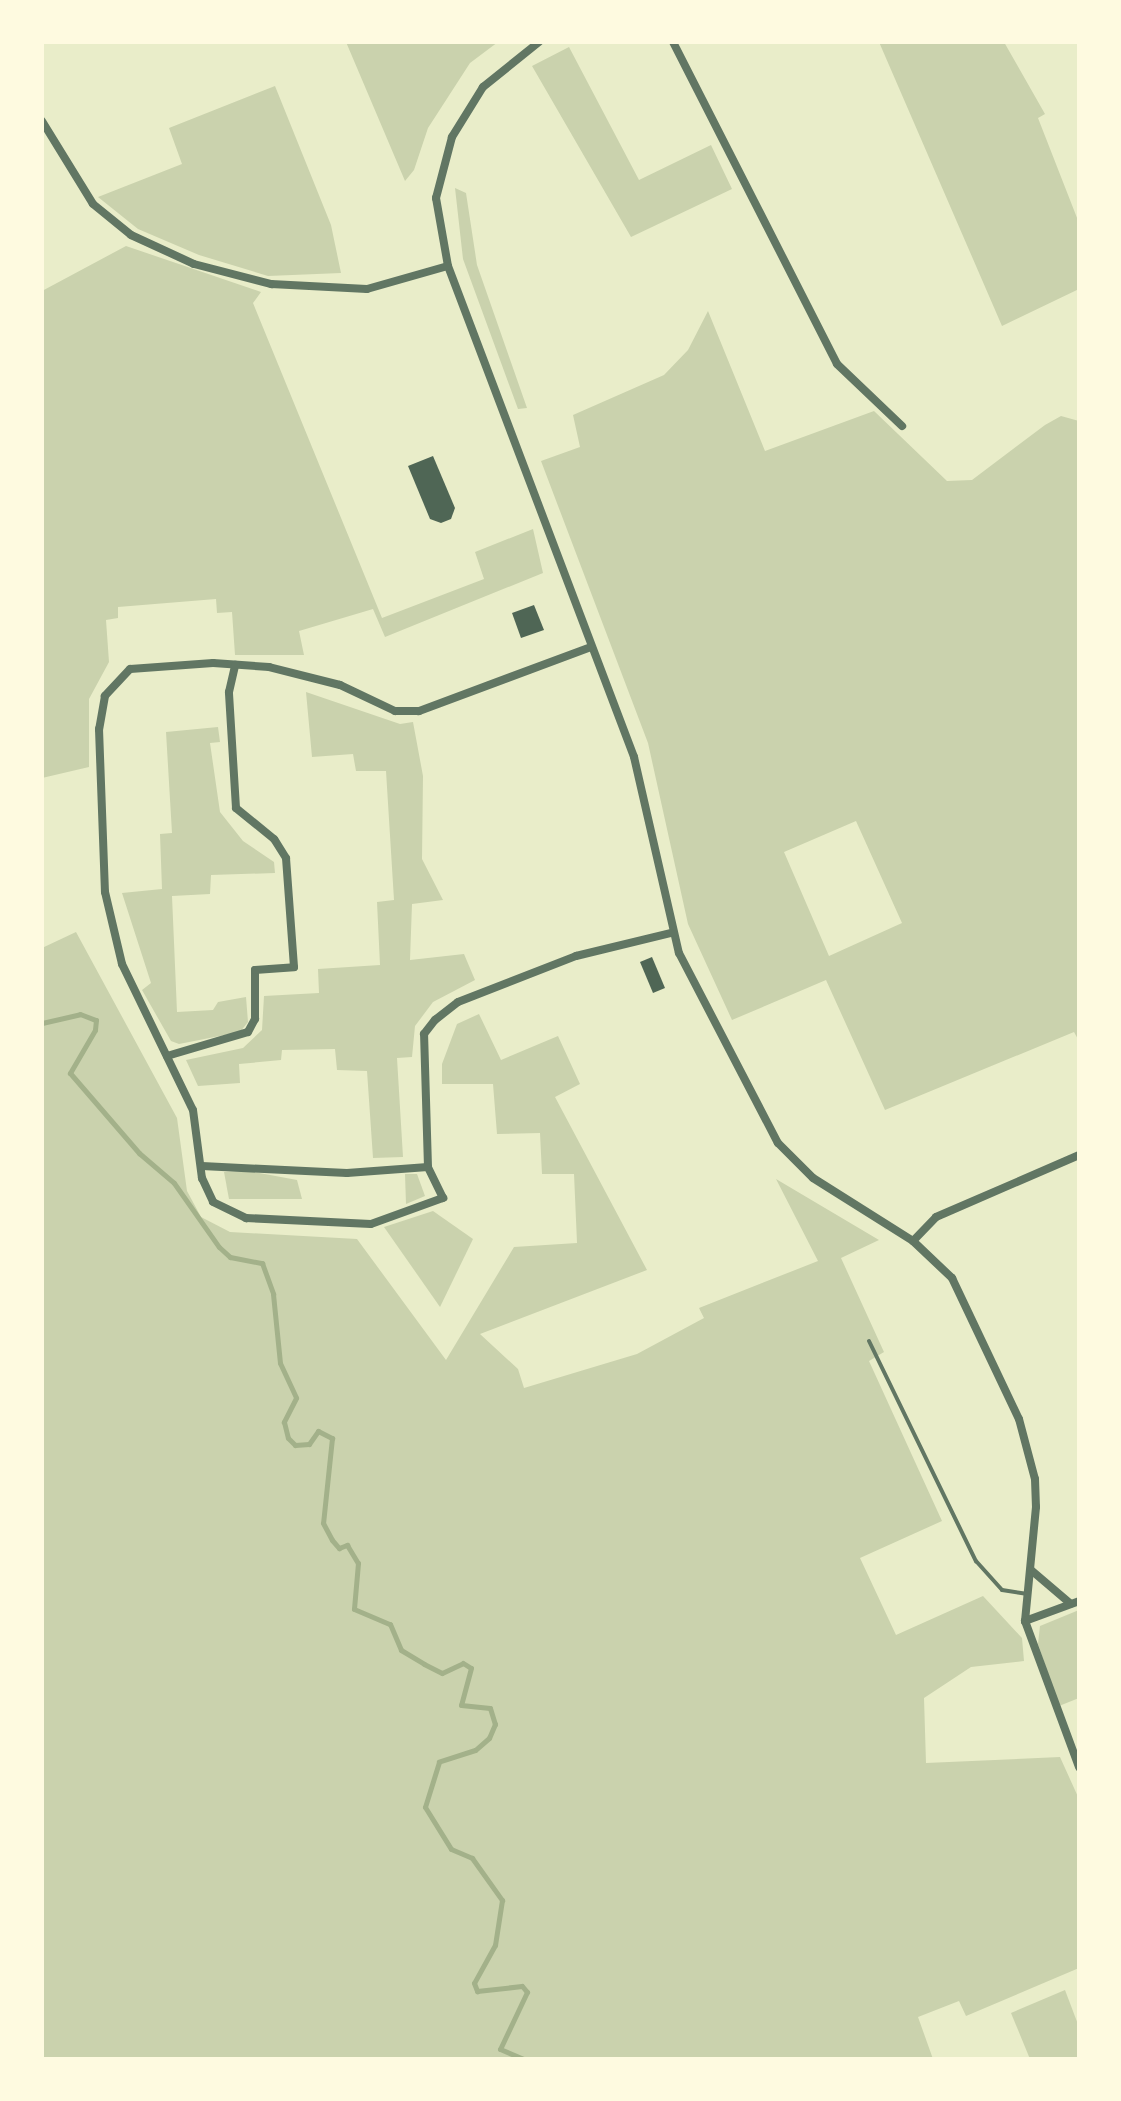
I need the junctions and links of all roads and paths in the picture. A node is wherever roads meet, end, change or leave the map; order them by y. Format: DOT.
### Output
graph roads {
  1 [pos="539,42"];
  2 [pos="673,42"];
  3 [pos="42,121"];
  4 [pos="448,266"];
  5 [pos="902,426"];
  6 [pos="591,647"];
  7 [pos="235,665"];
  8 [pos="670,933"];
  9 [pos="167,1056"];
  10 [pos="1079,1155"];
  11 [pos="202,1166"];
  12 [pos="428,1167"];
  13 [pos="913,1241"];
  14 [pos="869,1341"];
  15 [pos="1031,1570"];
  16 [pos="1028,1594"];
  17 [pos="1075,1602"];
  18 [pos="1025,1621"];
  19 [pos="1079,1767"];
  1 -- 4 [label="street"];
  2 -- 5 [label="street"];
  3 -- 4 [label="street"];
  4 -- 6 [label="street"];
  6 -- 7 [label="street"];
  6 -- 8 [label="street"];
  7 -- 9 [label="street"];
  7 -- 9 [label="street"];
  8 -- 12 [label="street"];
  8 -- 13 [label="street"];
  9 -- 11 [label="street"];
  10 -- 13 [label="street"];
  11 -- 12 [label="street"];
  11 -- 12 [label="street"];
  13 -- 15 [label="street"];
  14 -- 16 [label="lane"];
  15 -- 16 [label="street"];
  15 -- 17 [label="street"];
  16 -- 18 [label="street"];
  17 -- 18 [label="street"];
  18 -- 19 [label="street"];
}
